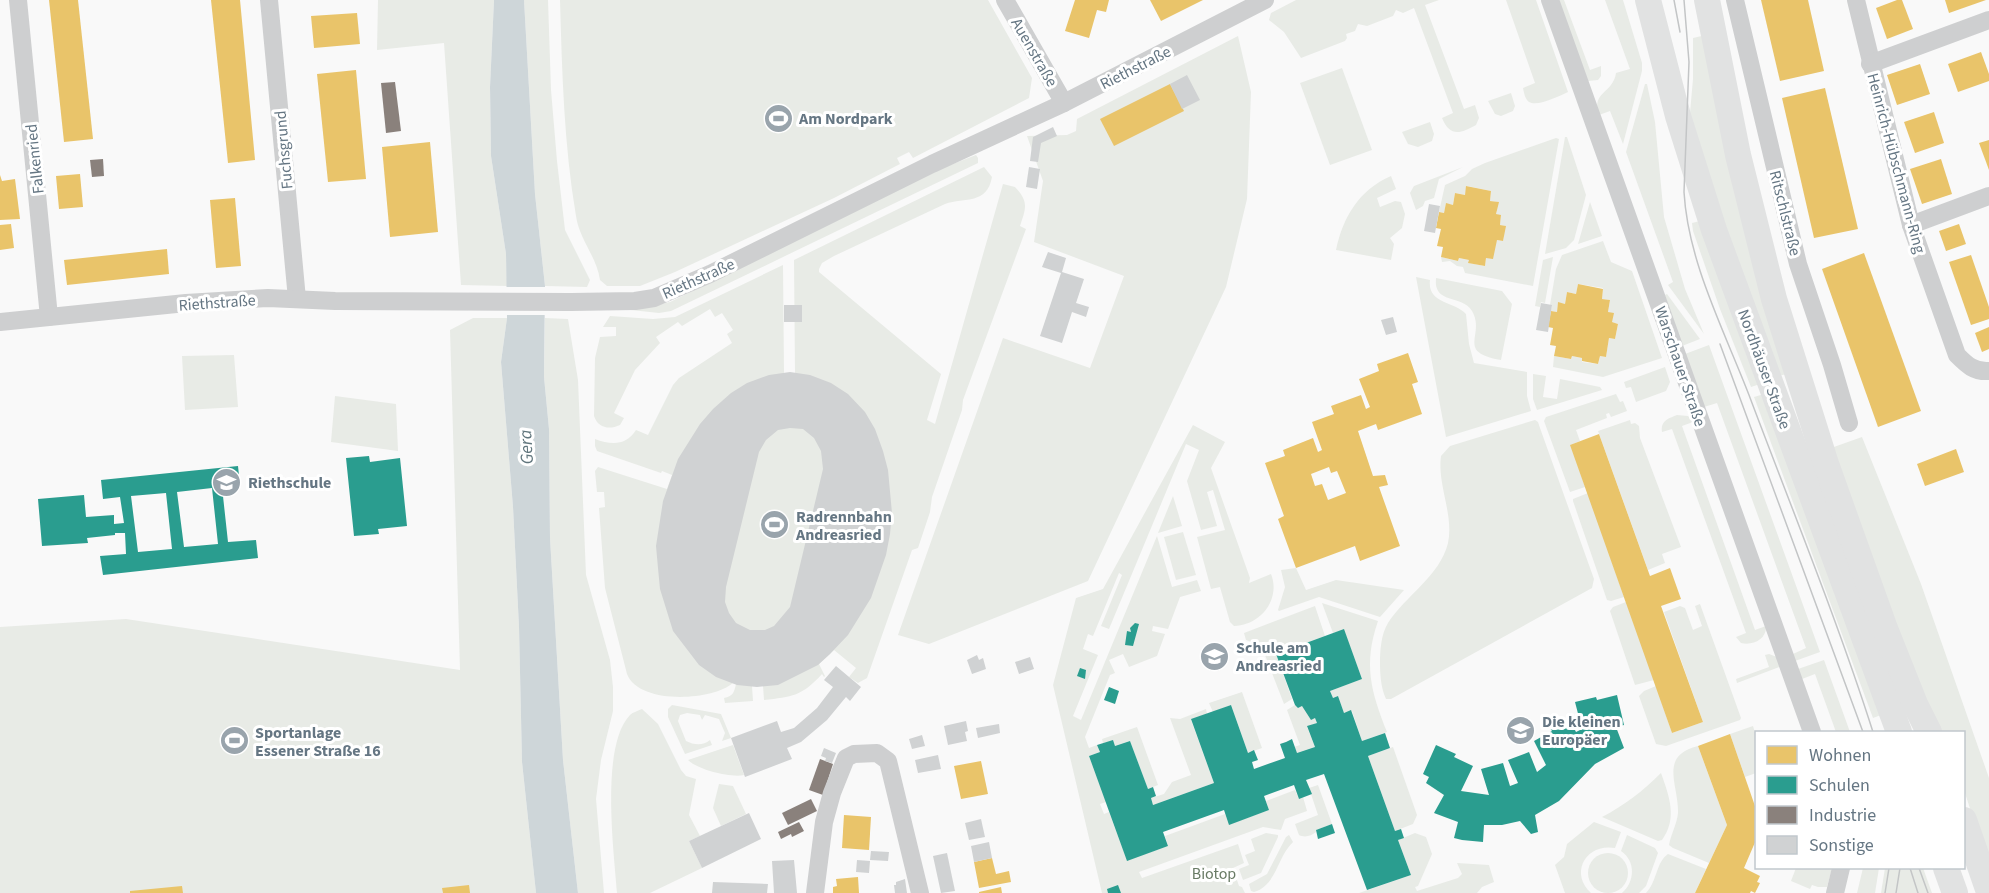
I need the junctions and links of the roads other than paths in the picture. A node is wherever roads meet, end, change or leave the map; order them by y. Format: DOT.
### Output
graph roads {
  1 [pos="18,0"];
  2 [pos="269,0"];
  3 [pos="1005,0"];
  4 [pos="1264,0"];
  5 [pos="1550,0"];
  6 [pos="1648,0"];
  7 [pos="1707,0"];
  8 [pos="1735,0"];
  9 [pos="1856,0"];
  10 [pos="1989,20"];
  11 [pos="1870,64"];
  12 [pos="1064,103"];
  13 [pos="1989,196"];
  14 [pos="1911,225"];
  15 [pos="297,299"];
  16 [pos="49,317"];
  17 [pos="0,322"];
  18 [pos="1989,371"];
  19 [pos="1849,423"];
  20 [pos="1812,731"];
  21 [pos="1899,731"];
  22 [pos="1928,731"];
  23 [pos="1965,823"];
  24 [pos="1841,869"];
  25 [pos="1947,869"];
  26 [pos="1989,892"];
  27 [pos="815,893"];
  28 [pos="920,893"];
  29 [pos="1835,893"];
  30 [pos="1955,893"];
  1 -- 16 [label="street, Falkenried"];
  2 -- 15 [label="street, Fuchsgrund"];
  3 -- 12 [label="street, Auenstraße"];
  4 -- 12 [label="street, Riethstraße"];
  5 -- 20 [label="street, Warschauer Straße"];
  6 -- 21 [label="main road, Nordhäuser Straße"];
  7 -- 22 [label="main road, Nordhäuser Straße"];
  8 -- 19 [label="street, Ritschlstraße"];
  9 -- 11 [label="street, Heinrich-Hübschmann-Ring"];
  10 -- 11 [label="street"];
  11 -- 14 [label="street, Heinrich-Hübschmann-Ring"];
  12 -- 15 [label="street, Riethstraße"];
  13 -- 14 [label="street"];
  14 -- 18 [label="street, Heinrich-Hübschmann-Ring"];
  15 -- 16 [label="street, Riethstraße"];
  16 -- 17 [label="street, Riethstraße"];
  23 -- 26 [label="main road"];
  24 -- 29 [label="street"];
  25 -- 30 [label="main road"];
  27 -- 28 [label="street"];
}
